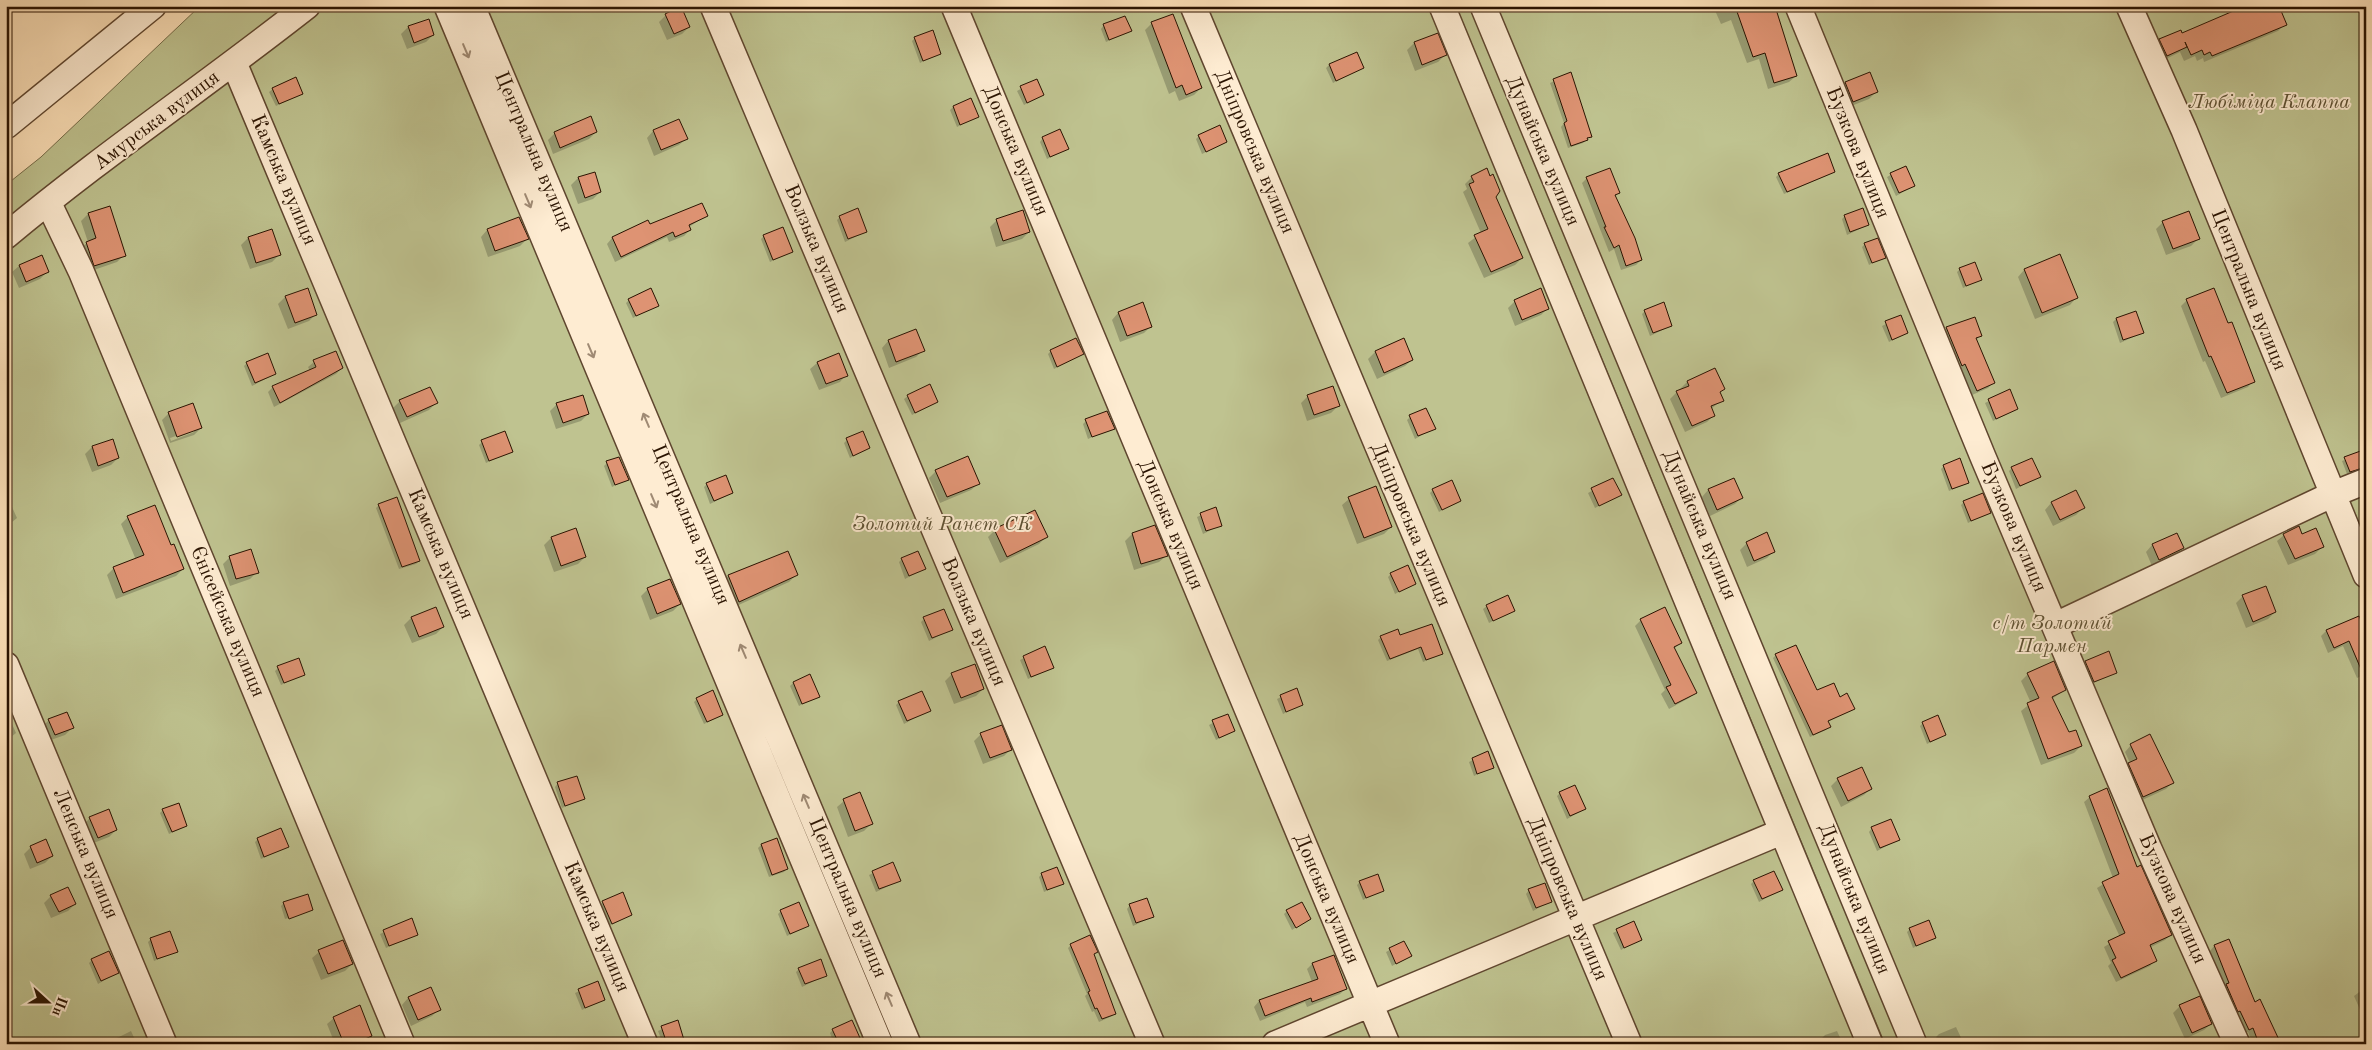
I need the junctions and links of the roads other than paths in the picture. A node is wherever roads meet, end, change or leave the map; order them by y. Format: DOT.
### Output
graph roads {
  1 [pos="153,6"];
  2 [pos="307,6"];
  3 [pos="447,6"];
  4 [pos="472,6"];
  5 [pos="713,6"];
  6 [pos="954,6"];
  7 [pos="1193,6"];
  8 [pos="1442,6"];
  9 [pos="1483,6"];
  10 [pos="1798,6"];
  11 [pos="2128,6"];
  12 [pos="234,64"];
  13 [pos="6,126"];
  14 [pos="48,202"];
  15 [pos="6,236"];
  16 [pos="2366,481"];
  17 [pos="2331,495"];
  18 [pos="2366,575"];
  19 [pos="2056,626"];
  20 [pos="6,665"];
  21 [pos="1781,832"];
  22 [pos="1575,918"];
  23 [pos="1370,1004"];
  24 [pos="164,1044"];
  25 [pos="402,1044"];
  26 [pos="645,1044"];
  27 [pos="880,1044"];
  28 [pos="908,1044"];
  29 [pos="1152,1044"];
  30 [pos="1274,1044"];
  31 [pos="1387,1044"];
  32 [pos="1629,1044"];
  33 [pos="1870,1044"];
  34 [pos="1914,1044"];
  35 [pos="2237,1044"];
  1 -- 13 [label="street"];
  2 -- 12 [label="street, Амурська вулиця"];
  3 -- 27 [label="street, Центральна вулиця, one-way"];
  28 -- 4 [label="street, Центральна вулиця, one-way"];
  5 -- 29 [label="street, Волзька вулиця"];
  6 -- 23 [label="street, Донська вулиця"];
  7 -- 22 [label="street, Дніпровська вулиця"];
  8 -- 21 [label="street, Дунайська вулиця"];
  9 -- 34 [label="street, Дунайська вулиця"];
  10 -- 19 [label="street, Бузкова вулиця"];
  11 -- 17 [label="street, Центральна вулиця"];
  12 -- 14 [label="street, Амурська вулиця"];
  12 -- 26 [label="street, Камська вулиця"];
  14 -- 15 [label="street, Амурська вулиця"];
  14 -- 25 [label="street, Єнісейська вулиця"];
  16 -- 17 [label="street"];
  17 -- 18 [label="street, Центральна вулиця"];
  17 -- 19 [label="street"];
  19 -- 35 [label="street, Бузкова вулиця"];
  20 -- 24 [label="street, Ленська вулиця"];
  21 -- 22 [label="street"];
  21 -- 33 [label="street, Дунайська вулиця"];
  22 -- 23 [label="street"];
  22 -- 32 [label="street, Дніпровська вулиця"];
  23 -- 30 [label="street"];
  23 -- 31 [label="street, Донська вулиця"];
}
